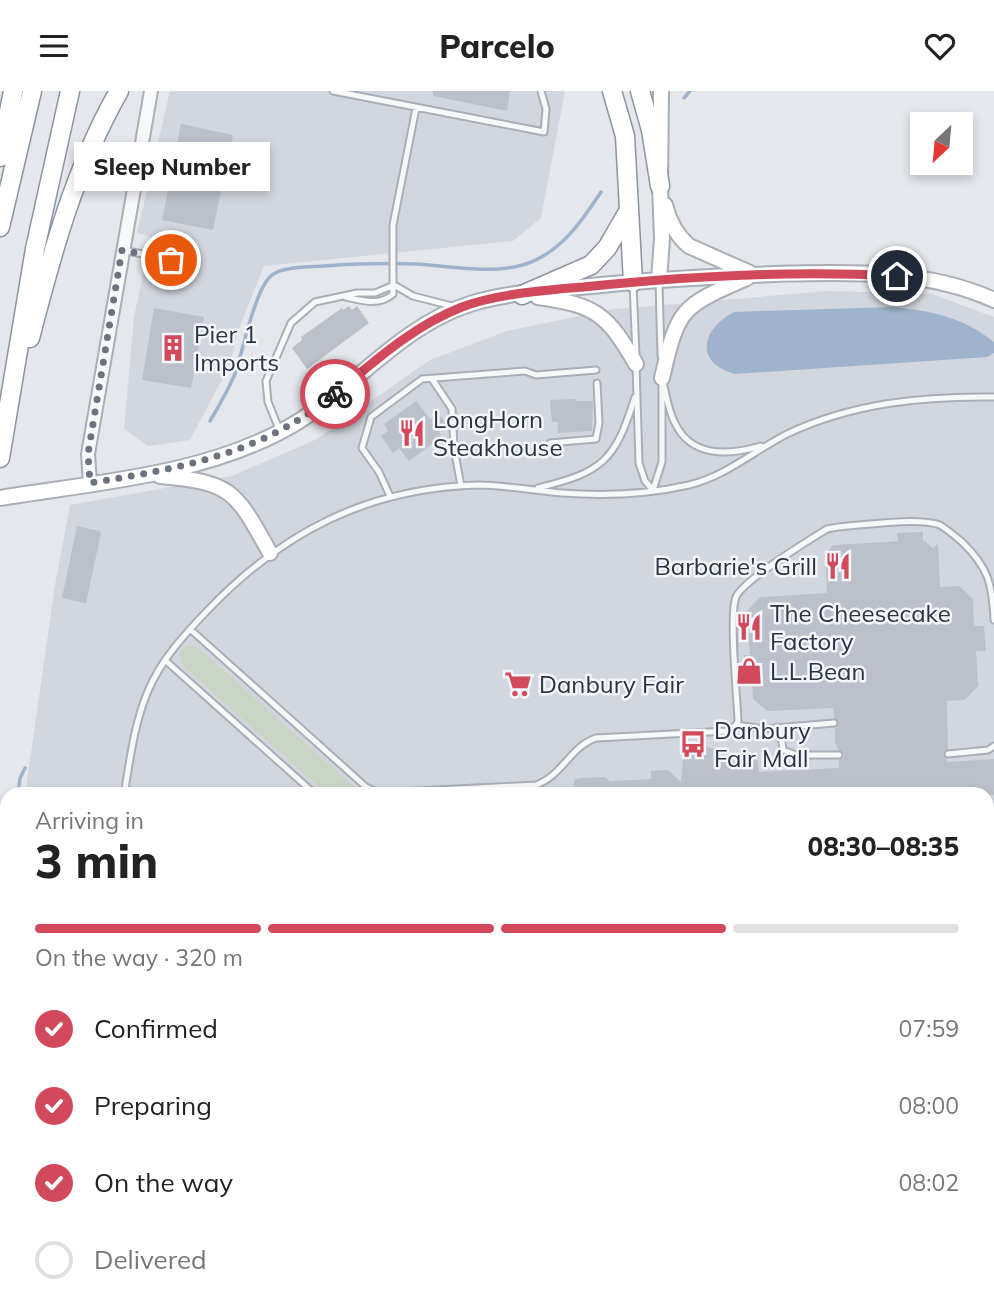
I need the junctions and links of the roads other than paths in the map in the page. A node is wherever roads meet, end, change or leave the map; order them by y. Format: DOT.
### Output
graph roads {
  1 [pos="13,91"];
  2 [pos="32,91"];
  3 [pos="70,91"];
  4 [pos="119,91"];
  5 [pos="151,91"];
  6 [pos="333,91"];
  7 [pos="541,91"];
  8 [pos="612,91"];
  9 [pos="640,91"];
  10 [pos="661,91"];
  11 [pos="416,109"];
  12 [pos="0,157"];
  13 [pos="660,186"];
  14 [pos="629,210"];
  15 [pos="0,227"];
  16 [pos="122,250"];
  17 [pos="171,260"];
  18 [pos="755,275"];
  19 [pos="659,280"];
  20 [pos="633,282"];
  21 [pos="394,285"];
  22 [pos="522,295"];
  23 [pos="346,297"];
  24 [pos="994,300"];
  25 [pos="462,307"];
  26 [pos="636,364"];
  27 [pos="596,370"];
  28 [pos="662,378"];
  29 [pos="432,379"];
  30 [pos="597,383"];
  31 [pos="637,391"];
  32 [pos="994,397"];
  33 [pos="280,431"];
  34 [pos="550,443"];
  35 [pos="771,443"];
  36 [pos="1,450"];
  37 [pos="141,475"];
  38 [pos="90,483"];
  39 [pos="461,486"];
  40 [pos="533,490"];
  41 [pos="653,491"];
  42 [pos="390,496"];
  43 [pos="0,498"];
  44 [pos="270,553"];
  45 [pos="994,620"];
  46 [pos="190,629"];
  47 [pos="165,660"];
  48 [pos="834,723"];
  49 [pos="736,725"];
  50 [pos="780,728"];
  51 [pos="994,746"];
  52 [pos="948,754"];
  53 [pos="839,755"];
  54 [pos="126,787"];
  55 [pos="307,787"];
  56 [pos="366,787"];
  57 [pos="497,787"];
  1 -- 12 [label="highway"];
  2 -- 15 [label="highway"];
  3 -- 36 [label="highway"];
  4 -- 36 [label="highway"];
  5 -- 16 [label="street"];
  6 -- 11 [label="lane"];
  7 -- 11 [label="lane"];
  8 -- 14 [label="highway"];
  9 -- 13 [label="highway"];
  10 -- 13 [label="main road"];
  11 -- 21 [label="lane"];
  13 -- 18 [label="main road"];
  13 -- 19 [label="main road"];
  14 -- 20 [label="highway"];
  14 -- 22 [label="highway"];
  16 -- 17 [label="lane"];
  16 -- 38 [label="street"];
  18 -- 19 [label="main road"];
  18 -- 24 [label="main road"];
  18 -- 28 [label="main road"];
  19 -- 20 [label="main road"];
  19 -- 28 [label="lane"];
  20 -- 22 [label="main road"];
  20 -- 26 [label="lane"];
  21 -- 23 [label="lane"];
  21 -- 23 [label="lane"];
  21 -- 25 [label="lane"];
  22 -- 25 [label="main road"];
  22 -- 26 [label="main road"];
  23 -- 33 [label="lane"];
  25 -- 33 [label="main road"];
  26 -- 31 [label="lane"];
  27 -- 29 [label="lane"];
  28 -- 35 [label="lane"];
  28 -- 41 [label="lane"];
  29 -- 39 [label="lane"];
  29 -- 42 [label="lane"];
  30 -- 34 [label="lane"];
  31 -- 40 [label="lane"];
  31 -- 41 [label="lane"];
  32 -- 35 [label="lane"];
  33 -- 37 [label="main road"];
  35 -- 41 [label="lane"];
  37 -- 38 [label="main road"];
  37 -- 44 [label="main road"];
  38 -- 43 [label="main road"];
  39 -- 40 [label="lane"];
  39 -- 42 [label="lane"];
  40 -- 41 [label="lane"];
  42 -- 44 [label="lane"];
  44 -- 46 [label="lane"];
  45 -- 49 [label="lane"];
  46 -- 47 [label="lane"];
  46 -- 56 [label="lane"];
  47 -- 54 [label="lane"];
  47 -- 55 [label="lane"];
  48 -- 50 [label="lane"];
  49 -- 50 [label="lane"];
  49 -- 57 [label="lane"];
  50 -- 53 [label="lane"];
  51 -- 52 [label="lane"];
}
